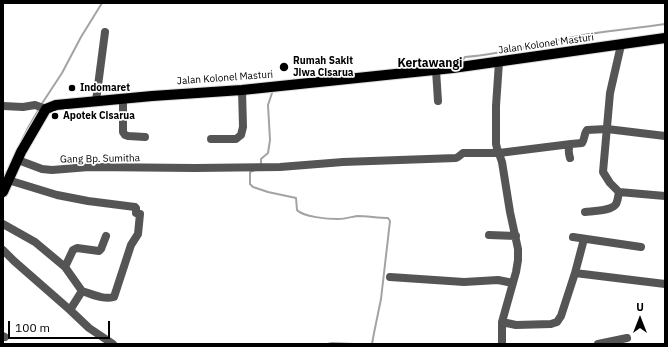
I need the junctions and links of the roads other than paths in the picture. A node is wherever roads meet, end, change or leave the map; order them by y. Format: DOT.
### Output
graph roads {
  1 [pos="105,32"];
  2 [pos="665,38"];
  3 [pos="621,45"];
  4 [pos="499,62"];
  5 [pos="436,70"];
  6 [pos="242,90"];
  7 [pos="124,99"];
  8 [pos="96,101"];
  9 [pos="438,101"];
  10 [pos="3,106"];
  11 [pos="42,108"];
  12 [pos="607,129"];
  13 [pos="665,136"];
  14 [pos="145,137"];
  15 [pos="211,139"];
  16 [pos="571,144"];
  17 [pos="499,153"];
  18 [pos="570,158"];
  19 [pos="18,160"];
  20 [pos="8,180"];
  21 [pos="3,192"];
  22 [pos="619,192"];
  23 [pos="665,196"];
  24 [pos="585,212"];
  25 [pos="3,224"];
  26 [pos="489,234"];
  27 [pos="106,236"];
  28 [pos="516,236"];
  29 [pos="573,237"];
  30 [pos="584,239"];
  31 [pos="641,247"];
  32 [pos="3,250"];
  33 [pos="65,267"];
  34 [pos="575,273"];
  35 [pos="390,277"];
  36 [pos="513,282"];
  37 [pos="665,284"];
  38 [pos="82,290"];
  39 [pos="70,310"];
  40 [pos="502,322"];
  41 [pos="627,338"];
  42 [pos="113,344"];
  43 [pos="502,344"];
  44 [pos="598,344"];
  1 -- 8 [label="street"];
  2 -- 3 [label="main road, Jalan Kolonel Masturi"];
  3 -- 4 [label="main road, Jalan Kolonel Masturi"];
  3 -- 12 [label="street"];
  4 -- 5 [label="main road, Jalan Kolonel Masturi"];
  4 -- 17 [label="street"];
  5 -- 6 [label="main road, Jalan Kolonel Masturi"];
  5 -- 9 [label="street"];
  6 -- 7 [label="main road, Jalan Kolonel Masturi"];
  6 -- 15 [label="street"];
  7 -- 8 [label="main road, Jalan Kolonel Masturi"];
  7 -- 14 [label="street"];
  8 -- 11 [label="main road, Jalan Kolonel Masturi"];
  10 -- 11 [label="street"];
  11 -- 19 [label="main road"];
  12 -- 13 [label="street"];
  12 -- 16 [label="street"];
  12 -- 22 [label="street"];
  16 -- 17 [label="street, Gang Bp. Sumitha"];
  16 -- 18 [label="street"];
  17 -- 19 [label="street, Gang Bp. Sumitha"];
  17 -- 28 [label="street"];
  19 -- 20 [label="main road"];
  20 -- 21 [label="main road"];
  20 -- 38 [label="street"];
  22 -- 23 [label="street"];
  22 -- 24 [label="street"];
  25 -- 33 [label="street"];
  26 -- 28 [label="street"];
  27 -- 33 [label="street"];
  28 -- 36 [label="street"];
  29 -- 30 [label="street"];
  30 -- 31 [label="street"];
  30 -- 34 [label="street"];
  32 -- 39 [label="street"];
  33 -- 38 [label="street"];
  34 -- 37 [label="street"];
  34 -- 40 [label="street"];
  35 -- 36 [label="street"];
  36 -- 40 [label="street"];
  38 -- 39 [label="street"];
  39 -- 42 [label="street"];
  40 -- 43 [label="street"];
  41 -- 44 [label="street"];
}
